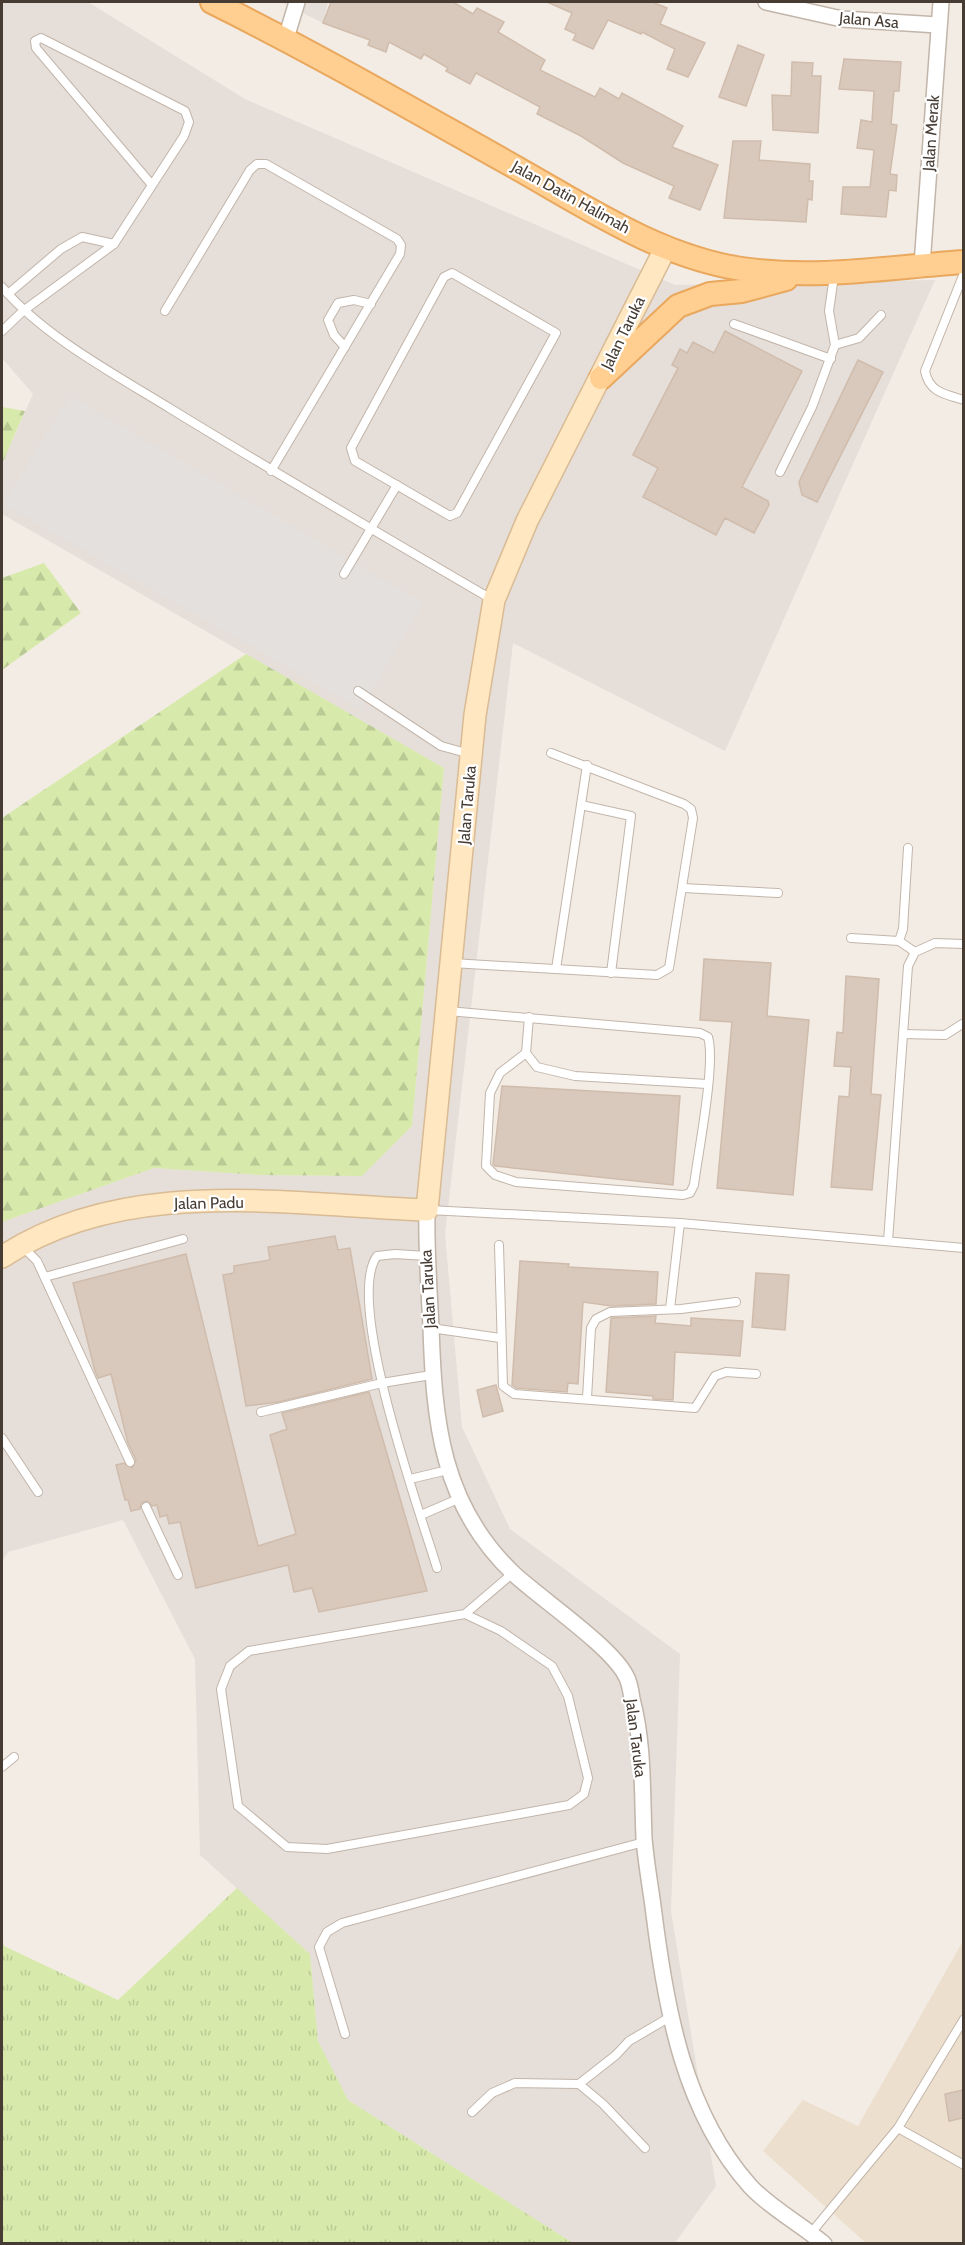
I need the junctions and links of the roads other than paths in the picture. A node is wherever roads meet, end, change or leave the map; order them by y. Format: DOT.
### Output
graph roads {
  1 [pos="212,2"];
  2 [pos="297,2"];
  3 [pos="766,2"];
  4 [pos="940,2"];
  5 [pos="938,25"];
  6 [pos="286,38"];
  7 [pos="152,186"];
  8 [pos="114,244"];
  9 [pos="666,247"];
  10 [pos="963,262"];
  11 [pos="922,265"];
  12 [pos="834,272"];
  13 [pos="963,273"];
  14 [pos="799,275"];
  15 [pos="2,287"];
  16 [pos="8,294"];
  17 [pos="371,304"];
  18 [pos="23,311"];
  19 [pos="165,311"];
  20 [pos="881,315"];
  21 [pos="734,324"];
  22 [pos="2,331"];
  23 [pos="835,345"];
  24 [pos="345,347"];
  25 [pos="831,359"];
  26 [pos="601,378"];
  27 [pos="963,400"];
  28 [pos="271,471"];
  29 [pos="780,472"];
  30 [pos="397,485"];
  31 [pos="371,529"];
  32 [pos="344,574"];
  33 [pos="494,600"];
  34 [pos="358,691"];
  35 [pos="551,753"];
  36 [pos="471,754"];
  37 [pos="587,765"];
  38 [pos="581,805"];
  39 [pos="908,848"];
  40 [pos="683,888"];
  41 [pos="778,893"];
  42 [pos="851,938"];
  43 [pos="899,941"];
  44 [pos="963,944"];
  45 [pos="915,952"];
  46 [pos="452,963"];
  47 [pos="556,969"];
  48 [pos="611,973"];
  49 [pos="447,1011"];
  50 [pos="529,1017"];
  51 [pos="963,1023"];
  52 [pos="903,1034"];
  53 [pos="526,1053"];
  54 [pos="707,1084"];
  55 [pos="427,1210"];
  56 [pos="680,1223"];
  57 [pos="183,1239"];
  58 [pos="888,1241"];
  59 [pos="21,1245"];
  60 [pos="499,1245"];
  61 [pos="963,1248"];
  62 [pos="427,1256"];
  63 [pos="2,1257"];
  64 [pos="45,1277"];
  65 [pos="736,1302"];
  66 [pos="670,1309"];
  67 [pos="431,1328"];
  68 [pos="500,1338"];
  69 [pos="756,1374"];
  70 [pos="431,1375"];
  71 [pos="382,1383"];
  72 [pos="587,1398"];
  73 [pos="261,1412"];
  74 [pos="2,1438"];
  75 [pos="130,1462"];
  76 [pos="448,1470"];
  77 [pos="410,1479"];
  78 [pos="38,1492"];
  79 [pos="458,1499"];
  80 [pos="146,1507"];
  81 [pos="421,1515"];
  82 [pos="437,1568"];
  83 [pos="513,1573"];
  84 [pos="178,1575"];
  85 [pos="465,1614"];
  86 [pos="14,1756"];
  87 [pos="2,1767"];
  88 [pos="644,1842"];
  89 [pos="670,2017"];
  90 [pos="963,2019"];
  91 [pos="345,2034"];
  92 [pos="579,2084"];
  93 [pos="472,2112"];
  94 [pos="898,2128"];
  95 [pos="645,2148"];
  96 [pos="963,2165"];
  97 [pos="811,2233"];
  98 [pos="824,2244"];
  1 -- 6 [label="main road, Jalan Datin Halimah"];
  2 -- 6 [label="street"];
  3 -- 5 [label="street, Jalan Asa"];
  4 -- 5 [label="street, Jalan Merak"];
  5 -- 11 [label="street, Jalan Merak"];
  6 -- 9 [label="main road, Jalan Datin Halimah"];
  7 -- 7 [label="lane"];
  7 -- 8 [label="lane"];
  8 -- 16 [label="lane"];
  8 -- 18 [label="lane"];
  9 -- 14 [label="main road, Jalan Datin Halimah"];
  9 -- 26 [label="street, Jalan Taruka"];
  10 -- 11 [label="main road, Jalan Datin Halimah"];
  11 -- 12 [label="main road, Jalan Datin Halimah"];
  12 -- 14 [label="main road, Jalan Datin Halimah"];
  12 -- 23 [label="lane"];
  13 -- 27 [label="lane"];
  14 -- 26 [label="main road"];
  15 -- 16 [label="lane"];
  16 -- 18 [label="lane"];
  17 -- 19 [label="lane"];
  17 -- 24 [label="lane"];
  17 -- 24 [label="lane"];
  18 -- 22 [label="lane"];
  18 -- 28 [label="lane"];
  20 -- 23 [label="lane"];
  21 -- 25 [label="lane"];
  23 -- 25 [label="lane"];
  24 -- 28 [label="lane"];
  25 -- 29 [label="lane"];
  26 -- 33 [label="street, Jalan Taruka"];
  28 -- 31 [label="lane"];
  30 -- 30 [label="lane"];
  30 -- 31 [label="lane"];
  31 -- 32 [label="lane"];
  31 -- 33 [label="lane"];
  33 -- 36 [label="street, Jalan Taruka"];
  34 -- 36 [label="lane"];
  35 -- 37 [label="lane"];
  36 -- 46 [label="street, Jalan Taruka"];
  37 -- 38 [label="lane"];
  37 -- 40 [label="lane"];
  38 -- 47 [label="lane"];
  38 -- 48 [label="lane"];
  39 -- 43 [label="lane"];
  40 -- 41 [label="lane"];
  40 -- 48 [label="lane"];
  42 -- 43 [label="lane"];
  43 -- 45 [label="lane"];
  44 -- 45 [label="lane"];
  45 -- 52 [label="lane"];
  46 -- 47 [label="lane"];
  46 -- 49 [label="street, Jalan Taruka"];
  47 -- 48 [label="lane"];
  49 -- 50 [label="lane"];
  49 -- 55 [label="street, Jalan Taruka"];
  50 -- 53 [label="lane"];
  50 -- 54 [label="lane"];
  51 -- 52 [label="lane"];
  52 -- 58 [label="lane"];
  53 -- 54 [label="lane"];
  53 -- 54 [label="lane"];
  55 -- 56 [label="lane"];
  55 -- 59 [label="street, Jalan Padu"];
  55 -- 62 [label="street, Jalan Taruka"];
  56 -- 58 [label="lane"];
  56 -- 66 [label="lane"];
  57 -- 64 [label="lane"];
  58 -- 61 [label="lane"];
  59 -- 63 [label="street, Jalan Padu"];
  59 -- 64 [label="lane"];
  60 -- 68 [label="lane"];
  62 -- 67 [label="street, Jalan Taruka"];
  62 -- 71 [label="lane"];
  64 -- 75 [label="lane"];
  65 -- 66 [label="lane"];
  66 -- 72 [label="lane"];
  67 -- 68 [label="lane"];
  67 -- 70 [label="street, Jalan Taruka"];
  68 -- 72 [label="lane"];
  69 -- 72 [label="lane"];
  70 -- 71 [label="lane"];
  70 -- 76 [label="street, Jalan Taruka"];
  71 -- 73 [label="lane"];
  71 -- 77 [label="lane"];
  74 -- 78 [label="lane"];
  76 -- 77 [label="lane"];
  76 -- 79 [label="street, Jalan Taruka"];
  77 -- 81 [label="lane"];
  79 -- 81 [label="lane"];
  79 -- 83 [label="street, Jalan Taruka"];
  80 -- 84 [label="lane"];
  81 -- 82 [label="lane"];
  83 -- 85 [label="lane"];
  83 -- 88 [label="street, Jalan Taruka"];
  85 -- 85 [label="lane"];
  86 -- 87 [label="lane"];
  88 -- 89 [label="street, Jalan Taruka"];
  88 -- 91 [label="lane"];
  89 -- 92 [label="lane"];
  89 -- 97 [label="street, Jalan Taruka"];
  90 -- 94 [label="lane"];
  92 -- 93 [label="lane"];
  92 -- 95 [label="lane"];
  94 -- 96 [label="lane"];
  94 -- 97 [label="lane"];
  97 -- 98 [label="street, Jalan Taruka"];
}
